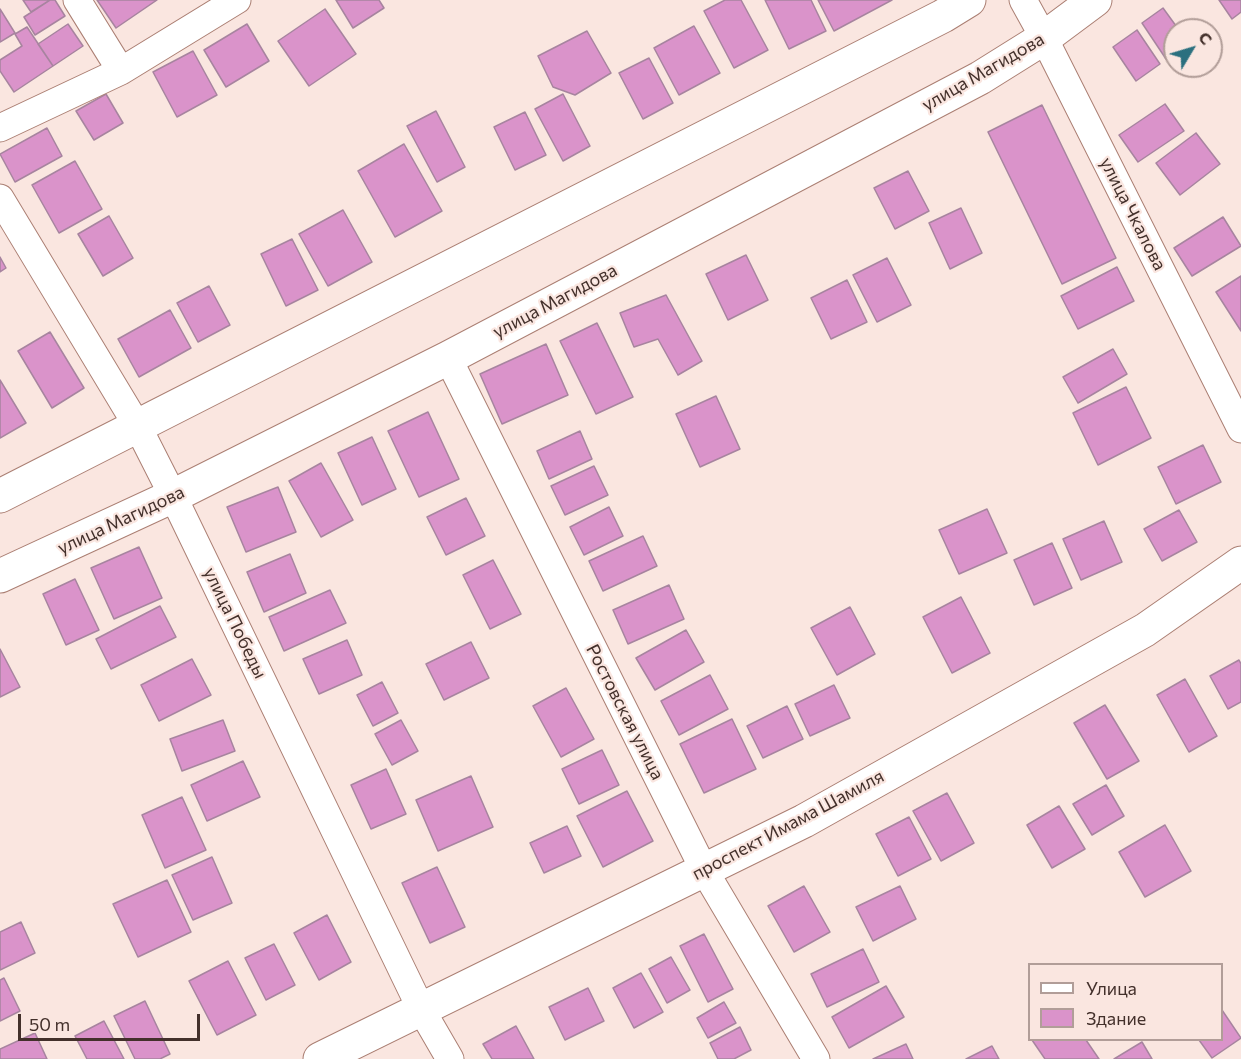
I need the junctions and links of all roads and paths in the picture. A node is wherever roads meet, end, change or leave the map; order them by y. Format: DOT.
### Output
graph roads {
  1 [pos="76,0"];
  2 [pos="237,0"];
  3 [pos="969,0"];
  4 [pos="1023,0"];
  5 [pos="1095,0"];
  6 [pos="1044,38"];
  7 [pos="121,71"];
  8 [pos="0,128"];
  9 [pos="0,198"];
  10 [pos="448,358"];
  11 [pos="138,427"];
  12 [pos="1241,429"];
  13 [pos="0,496"];
  14 [pos="173,496"];
  15 [pos="1241,563"];
  16 [pos="0,576"];
  17 [pos="704,870"];
  18 [pos="421,1009"];
  19 [pos="320,1059"];
  20 [pos="450,1059"];
  21 [pos="816,1059"];
  1 -- 7 [label="street"];
  2 -- 7 [label="street"];
  3 -- 11 [label="main road"];
  4 -- 6 [label="street, улица Чкалова"];
  5 -- 6 [label="main road, улица Магидова"];
  6 -- 10 [label="main road, улица Магидова"];
  6 -- 12 [label="street, улица Чкалова"];
  7 -- 8 [label="street"];
  9 -- 11 [label="street, улица Победы"];
  10 -- 14 [label="main road, улица Магидова"];
  10 -- 17 [label="street, Ростовская улица"];
  11 -- 13 [label="main road"];
  11 -- 14 [label="street, улица Победы"];
  14 -- 16 [label="main road, улица Магидова"];
  14 -- 18 [label="street, улица Победы"];
  15 -- 17 [label="main road, проспект Имама Шамиля"];
  17 -- 18 [label="main road, проспект Имама Шамиля"];
  17 -- 21 [label="street, Ростовская улица"];
  18 -- 19 [label="main road, проспект Имама Шамиля"];
  18 -- 20 [label="street, улица Победы"];
}
